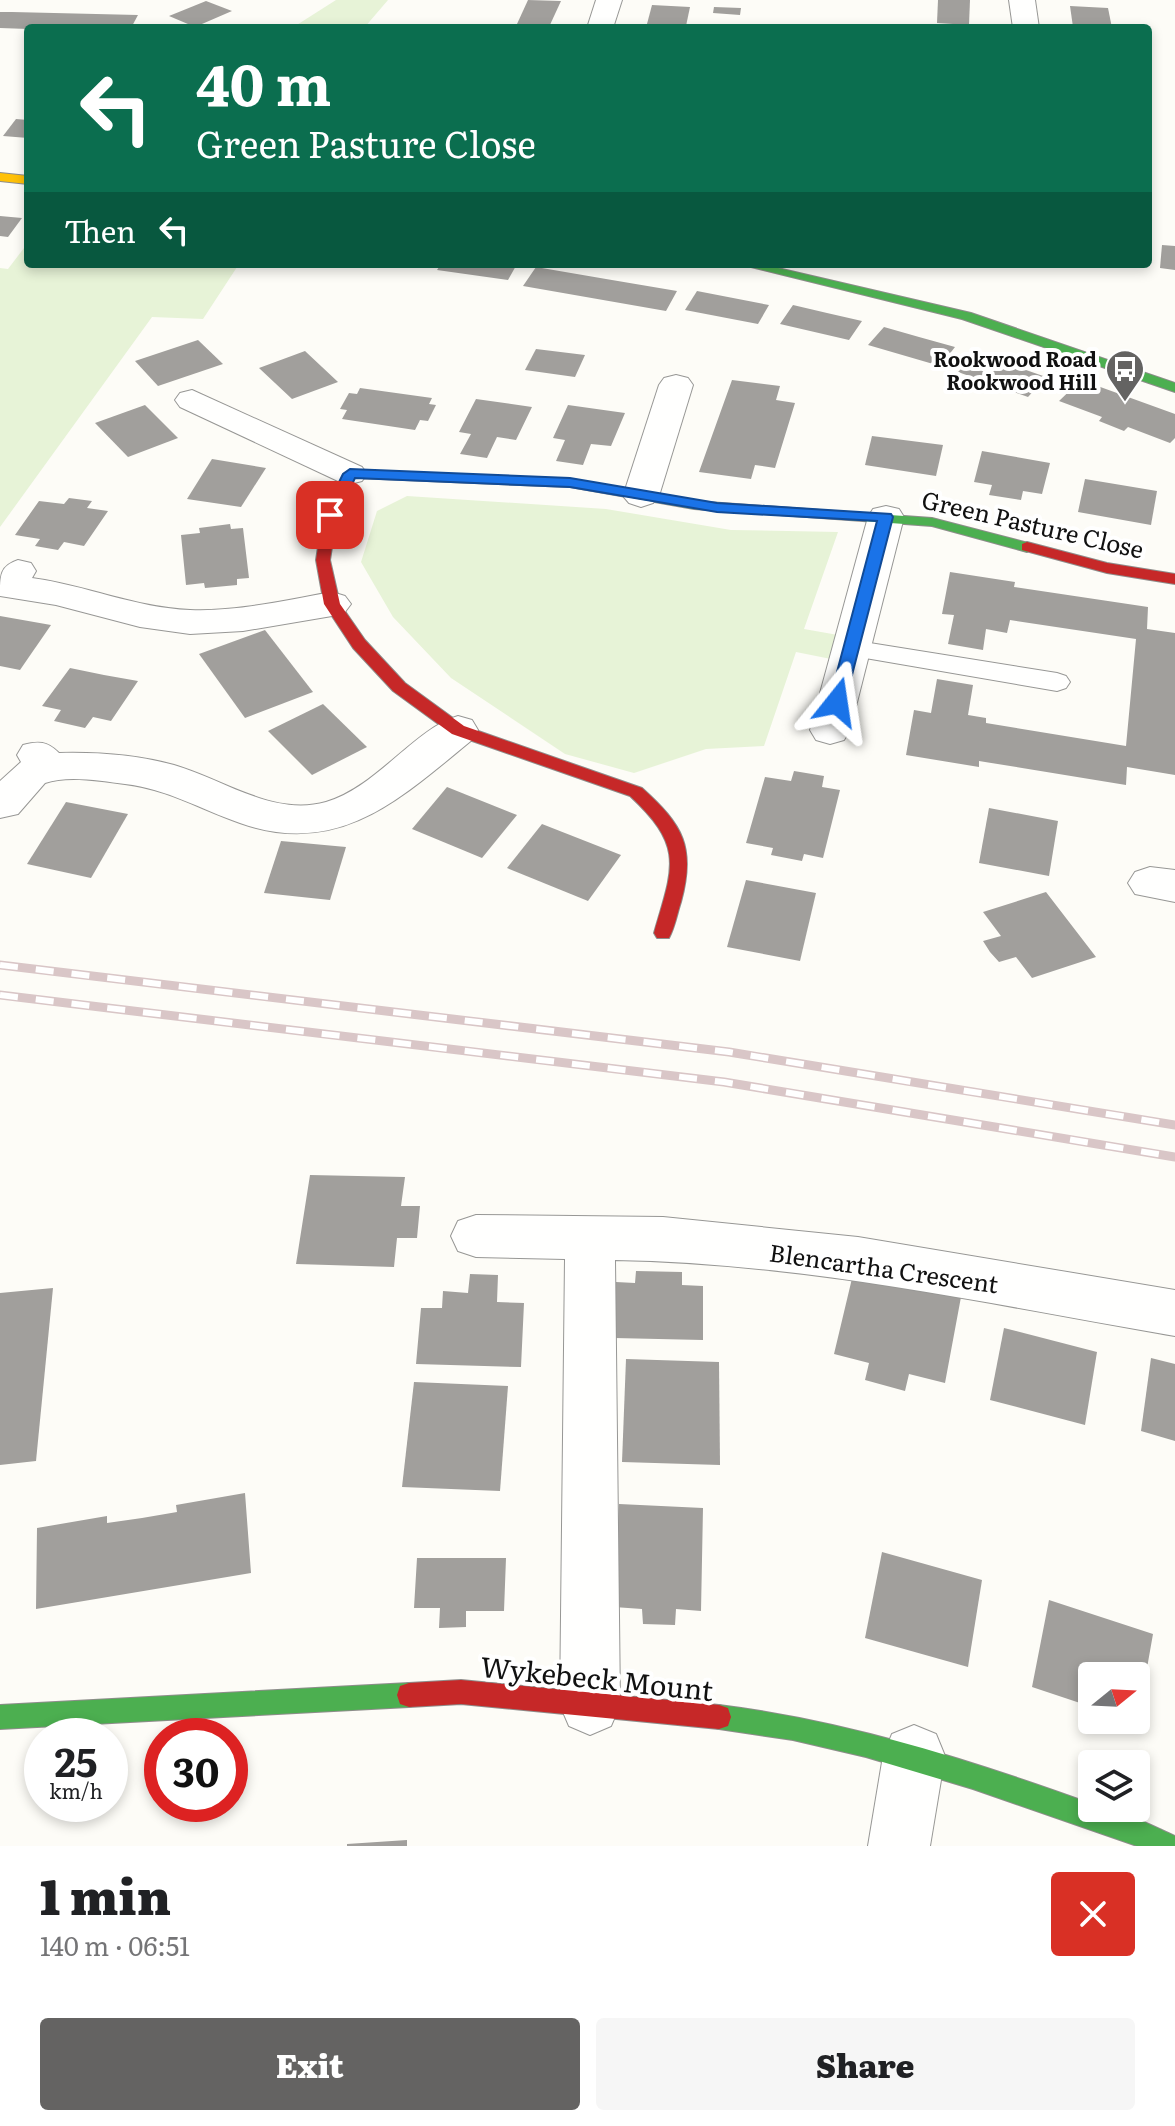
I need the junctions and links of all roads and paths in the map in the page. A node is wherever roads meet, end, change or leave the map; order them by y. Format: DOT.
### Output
graph roads {
  1 [pos="609,0"];
  2 [pos="1022,0"];
  3 [pos="601,24"];
  4 [pos="1025,24"];
  5 [pos="0,177"];
  6 [pos="24,180"];
  7 [pos="762,268"];
  8 [pos="676,385"];
  9 [pos="1175,388"];
  10 [pos="192,400"];
  11 [pos="350,474"];
  12 [pos="641,496"];
  13 [pos="886,517"];
  14 [pos="18,571"];
  15 [pos="1175,579"];
  16 [pos="332,604"];
  17 [pos="851,648"];
  18 [pos="1057,682"];
  19 [pos="458,730"];
  20 [pos="830,730"];
  21 [pos="3,804"];
  22 [pos="663,933"];
  23 [pos="476,1236"];
  24 [pos="590,1239"];
  25 [pos="1175,1313"];
  26 [pos="590,1705"];
  27 [pos="0,1717"];
  28 [pos="914,1756"];
  29 [pos="899,1846"];
  30 [pos="1169,1846"];
  1 -- 3 [label="street"];
  2 -- 4 [label="street"];
  5 -- 6 [label="street"];
  7 -- 9 [label="street"];
  8 -- 12 [label="street"];
  10 -- 11 [label="street"];
  11 -- 12 [label="street, Green Pasture Close"];
  11 -- 16 [label="street"];
  12 -- 13 [label="street, Green Pasture Close"];
  13 -- 15 [label="street, Green Pasture Close"];
  13 -- 17 [label="street"];
  14 -- 16 [label="street"];
  16 -- 19 [label="street"];
  17 -- 18 [label="lane"];
  17 -- 20 [label="street"];
  19 -- 21 [label="street"];
  19 -- 22 [label="street"];
  23 -- 24 [label="street, Blencartha Crescent"];
  24 -- 25 [label="street, Blencartha Crescent"];
  24 -- 26 [label="street"];
  26 -- 27 [label="street, Wykebeck Mount"];
  26 -- 28 [label="street, Wykebeck Mount"];
  28 -- 29 [label="street"];
  28 -- 30 [label="street, Wykebeck Mount"];
}
